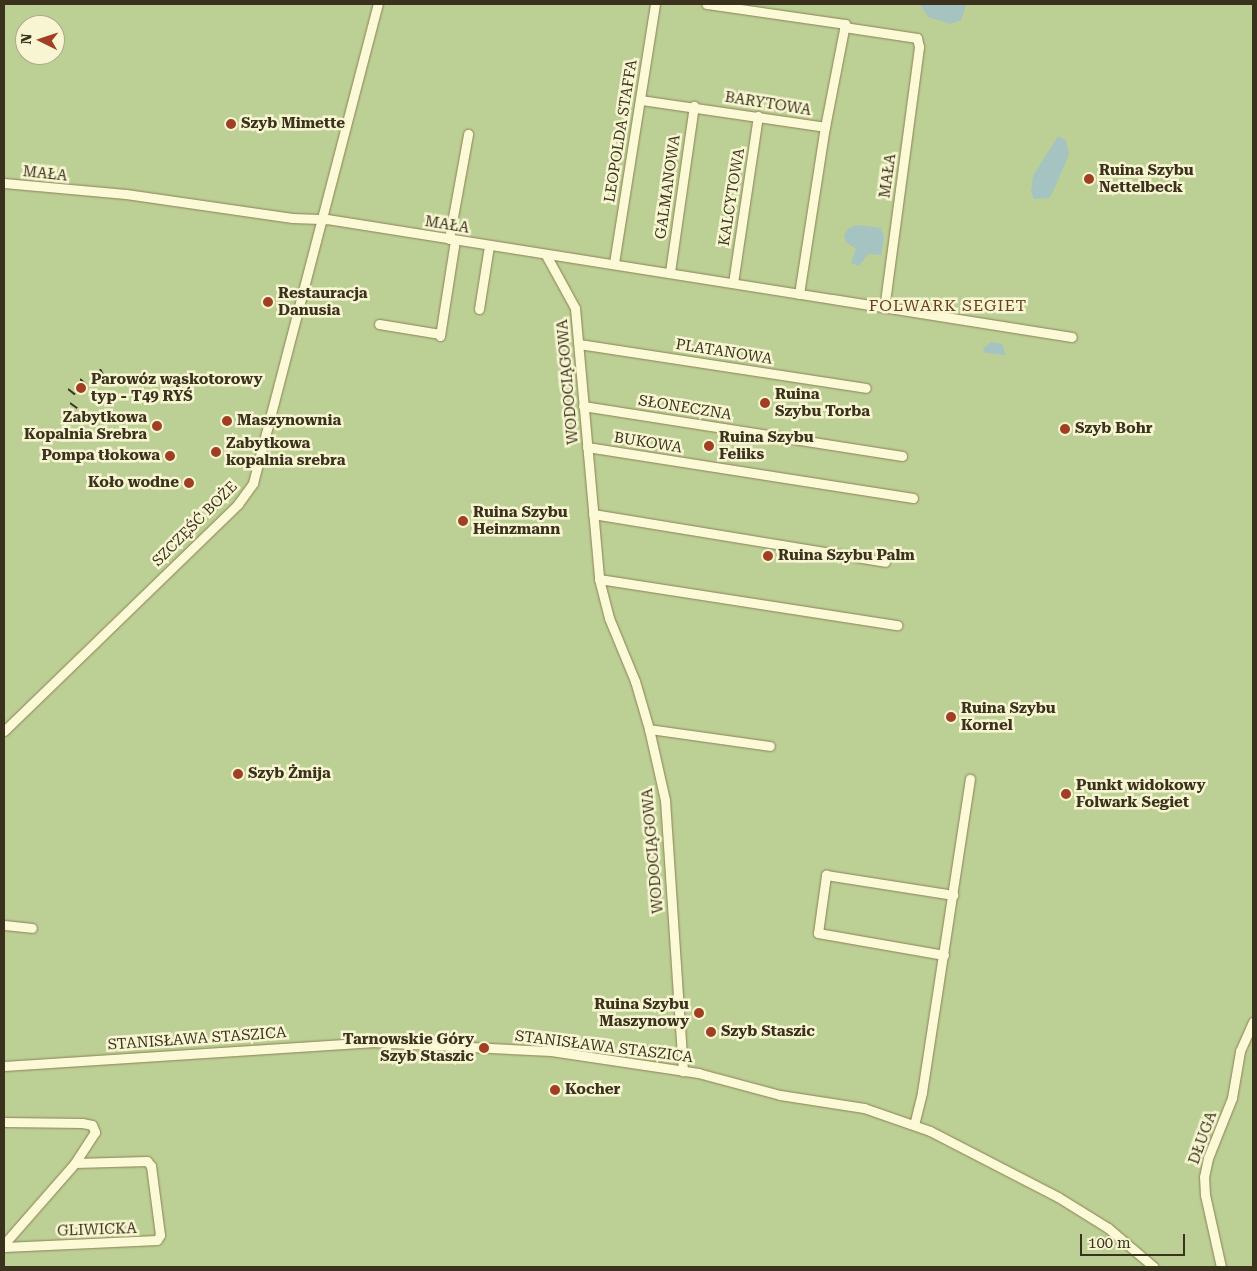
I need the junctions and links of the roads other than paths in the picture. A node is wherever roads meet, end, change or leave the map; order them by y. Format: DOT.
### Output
graph roads {
  1 [pos="378,4"];
  2 [pos="655,4"];
  3 [pos="706,4"];
  4 [pos="844,27"];
  5 [pos="641,100"];
  6 [pos="694,106"];
  7 [pos="758,116"];
  8 [pos="825,126"];
  9 [pos="468,134"];
  10 [pos="4,184"];
  11 [pos="322,220"];
  12 [pos="452,240"];
  13 [pos="489,246"];
  14 [pos="546,255"];
  15 [pos="614,263"];
  16 [pos="670,272"];
  17 [pos="732,283"];
  18 [pos="799,294"];
  19 [pos="884,308"];
  20 [pos="479,309"];
  21 [pos="379,324"];
  22 [pos="1072,337"];
  23 [pos="578,344"];
  24 [pos="866,388"];
  25 [pos="582,406"];
  26 [pos="587,447"];
  27 [pos="902,456"];
  28 [pos="913,498"];
  29 [pos="593,514"];
  30 [pos="885,562"];
  31 [pos="599,579"];
  32 [pos="897,625"];
  33 [pos="650,729"];
  34 [pos="4,731"];
  35 [pos="770,746"];
  36 [pos="970,779"];
  37 [pos="953,895"];
  38 [pos="4,925"];
  39 [pos="32,928"];
  40 [pos="944,955"];
  41 [pos="1253,1022"];
  42 [pos="4,1066"];
  43 [pos="683,1071"];
  44 [pos="4,1122"];
  45 [pos="914,1125"];
  46 [pos="75,1163"];
  47 [pos="4,1245"];
  48 [pos="1154,1267"];
  49 [pos="1221,1267"];
  1 -- 11 [label="street"];
  2 -- 5 [label="street, LEOPOLDA STAFFA"];
  3 -- 4 [label="street"];
  4 -- 8 [label="street, BARYTOWA"];
  4 -- 19 [label="street, MAŁA"];
  5 -- 6 [label="street, BARYTOWA"];
  5 -- 15 [label="street, LEOPOLDA STAFFA"];
  6 -- 7 [label="street, BARYTOWA"];
  6 -- 16 [label="street, GALMANOWA"];
  7 -- 8 [label="street, BARYTOWA"];
  7 -- 17 [label="street, KALCYTOWA"];
  8 -- 18 [label="street"];
  9 -- 12 [label="street"];
  10 -- 11 [label="street, MAŁA"];
  11 -- 12 [label="street, MAŁA"];
  11 -- 34 [label="street, SZCZĘŚĆ BOŻE"];
  12 -- 13 [label="street, MAŁA"];
  12 -- 21 [label="street"];
  13 -- 14 [label="street, MAŁA"];
  13 -- 20 [label="street"];
  14 -- 15 [label="street, MAŁA"];
  14 -- 23 [label="street, WODOCIĄGOWA"];
  15 -- 16 [label="street, MAŁA"];
  16 -- 17 [label="street, MAŁA"];
  17 -- 18 [label="street, MAŁA"];
  18 -- 19 [label="street, MAŁA"];
  19 -- 22 [label="street, MAŁA"];
  23 -- 24 [label="street, PLATANOWA"];
  23 -- 25 [label="street, WODOCIĄGOWA"];
  25 -- 26 [label="street, WODOCIĄGOWA"];
  25 -- 27 [label="street, SŁONECZNA"];
  26 -- 28 [label="street, BUKOWA"];
  26 -- 29 [label="street, WODOCIĄGOWA"];
  29 -- 30 [label="street"];
  29 -- 31 [label="street, WODOCIĄGOWA"];
  31 -- 32 [label="street"];
  31 -- 33 [label="street, WODOCIĄGOWA"];
  33 -- 35 [label="street"];
  33 -- 43 [label="street, WODOCIĄGOWA"];
  36 -- 37 [label="street"];
  37 -- 40 [label="street"];
  37 -- 40 [label="street"];
  38 -- 39 [label="street"];
  40 -- 45 [label="street"];
  41 -- 49 [label="street, DŁUGA"];
  42 -- 43 [label="street, STANISŁAWA STASZICA"];
  43 -- 45 [label="street, STANISŁAWA STASZICA"];
  44 -- 46 [label="street, GLIWICKA"];
  45 -- 48 [label="street, STANISŁAWA STASZICA"];
  46 -- 47 [label="street, GLIWICKA"];
  46 -- 47 [label="street, GLIWICKA"];
}
